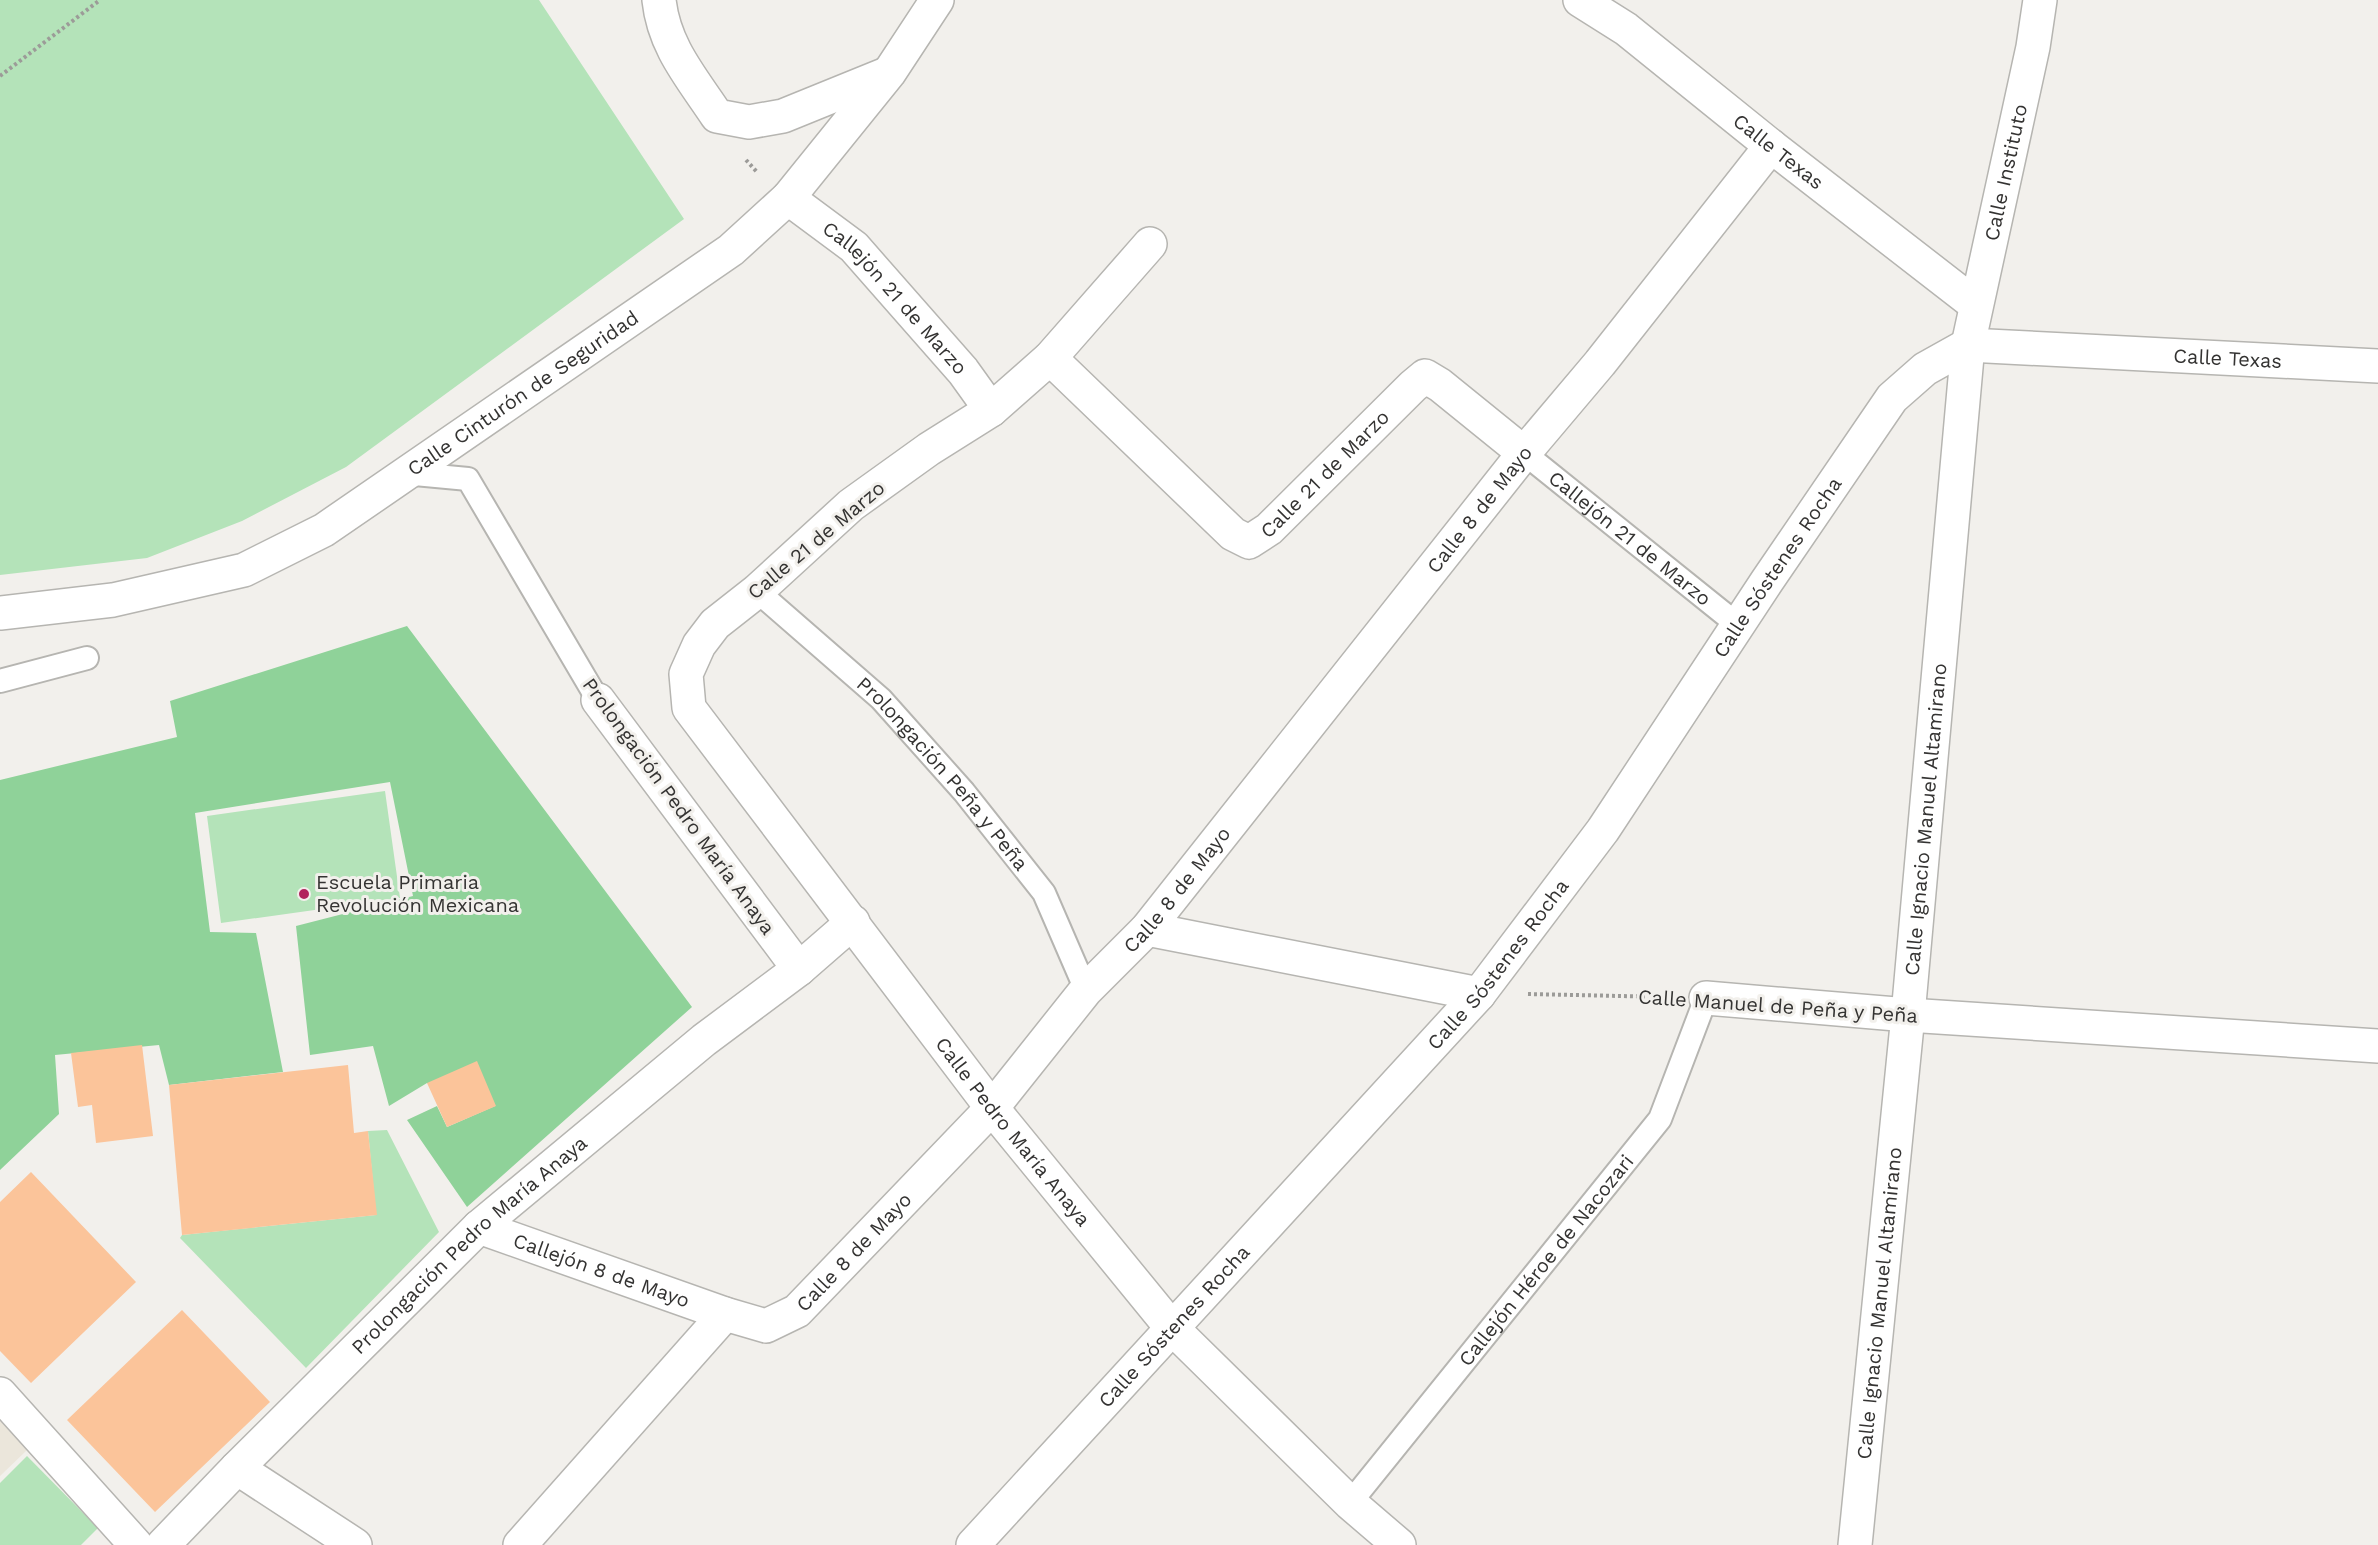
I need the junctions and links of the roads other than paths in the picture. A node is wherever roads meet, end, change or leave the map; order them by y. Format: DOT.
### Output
graph roads {
  1 [pos="659,0"];
  2 [pos="937,0"];
  3 [pos="1580,0"];
  4 [pos="2040,0"];
  5 [pos="888,73"];
  6 [pos="1771,146"];
  7 [pos="788,198"];
  8 [pos="1150,244"];
  9 [pos="1976,305"];
  10 [pos="1968,345"];
  11 [pos="1050,358"];
  12 [pos="2378,366"];
  13 [pos="991,410"];
  14 [pos="1524,453"];
  15 [pos="404,473"];
  16 [pos="757,591"];
  17 [pos="0,613"];
  18 [pos="1738,625"];
  19 [pos="87,658"];
  20 [pos="686,674"];
  21 [pos="0,681"];
  22 [pos="598,700"];
  23 [pos="853,922"];
  24 [pos="1147,929"];
  25 [pos="799,969"];
  26 [pos="1086,990"];
  27 [pos="1479,994"];
  28 [pos="1706,998"];
  29 [pos="1908,1015"];
  30 [pos="2378,1046"];
  31 [pos="992,1108"];
  32 [pos="479,1227"];
  33 [pos="726,1314"];
  34 [pos="1171,1327"];
  35 [pos="0,1394"];
  36 [pos="237,1468"];
  37 [pos="1350,1503"];
  38 [pos="136,1545"];
  39 [pos="163,1545"];
  40 [pos="355,1545"];
  41 [pos="520,1545"];
  42 [pos="973,1545"];
  43 [pos="1399,1545"];
  44 [pos="1855,1545"];
  1 -- 5 [label="street"];
  2 -- 5 [label="street, Calle Cinturón de Seguridad"];
  3 -- 6 [label="street, Calle Texas"];
  4 -- 9 [label="street, Calle Instituto"];
  5 -- 7 [label="street, Calle Cinturón de Seguridad"];
  6 -- 9 [label="street, Calle Texas"];
  6 -- 14 [label="street, Calle 8 de Mayo"];
  7 -- 13 [label="street, Callejón 21 de Marzo"];
  7 -- 15 [label="street, Calle Cinturón de Seguridad"];
  8 -- 11 [label="street, Calle 21 de Marzo"];
  9 -- 10 [label="street, Calle Instituto"];
  10 -- 12 [label="street, Calle Texas"];
  10 -- 18 [label="street, Calle Sóstenes Rocha"];
  10 -- 29 [label="street, Calle Ignacio Manuel Altamirano"];
  11 -- 13 [label="street, Calle 21 de Marzo"];
  11 -- 14 [label="street, Calle 21 de Marzo"];
  13 -- 16 [label="street, Calle 21 de Marzo"];
  14 -- 18 [label="lane, Callejón 21 de Marzo"];
  14 -- 24 [label="street, Calle 8 de Mayo"];
  15 -- 17 [label="street, Calle Cinturón de Seguridad"];
  15 -- 22 [label="lane, Prolongación Pedro María Anaya"];
  16 -- 20 [label="street, Calle 21 de Marzo"];
  16 -- 26 [label="lane, Prolongación Peña y Peña"];
  18 -- 27 [label="street, Calle Sóstenes Rocha"];
  19 -- 21 [label="lane"];
  20 -- 23 [label="street, Calle Pedro María Anaya"];
  22 -- 25 [label="street, Prolongación Pedro María Anaya"];
  23 -- 25 [label="street, Prolongación Pedro María Anaya"];
  23 -- 31 [label="street, Calle Pedro María Anaya"];
  24 -- 26 [label="street, Calle 8 de Mayo"];
  24 -- 27 [label="street"];
  25 -- 32 [label="street, Prolongación Pedro María Anaya"];
  26 -- 31 [label="street, Calle 8 de Mayo"];
  27 -- 34 [label="street, Calle Sóstenes Rocha"];
  28 -- 29 [label="street, Calle Manuel de Peña y Peña"];
  28 -- 37 [label="lane, Callejón Héroe de Nacozari"];
  29 -- 30 [label="street, Calle Manuel de Peña y Peña"];
  29 -- 44 [label="street, Calle Ignacio Manuel Altamirano"];
  31 -- 33 [label="street, Calle 8 de Mayo"];
  31 -- 34 [label="street, Calle Pedro María Anaya"];
  32 -- 33 [label="street, Callejón 8 de Mayo"];
  32 -- 36 [label="street, Prolongación Pedro María Anaya"];
  33 -- 41 [label="street"];
  34 -- 37 [label="street, Calle Pedro María Anaya"];
  34 -- 42 [label="street, Calle Sóstenes Rocha"];
  35 -- 38 [label="street"];
  36 -- 39 [label="street, Prolongación Pedro María Anaya"];
  36 -- 40 [label="street"];
  37 -- 43 [label="street, Calle Pedro María Anaya"];
}
